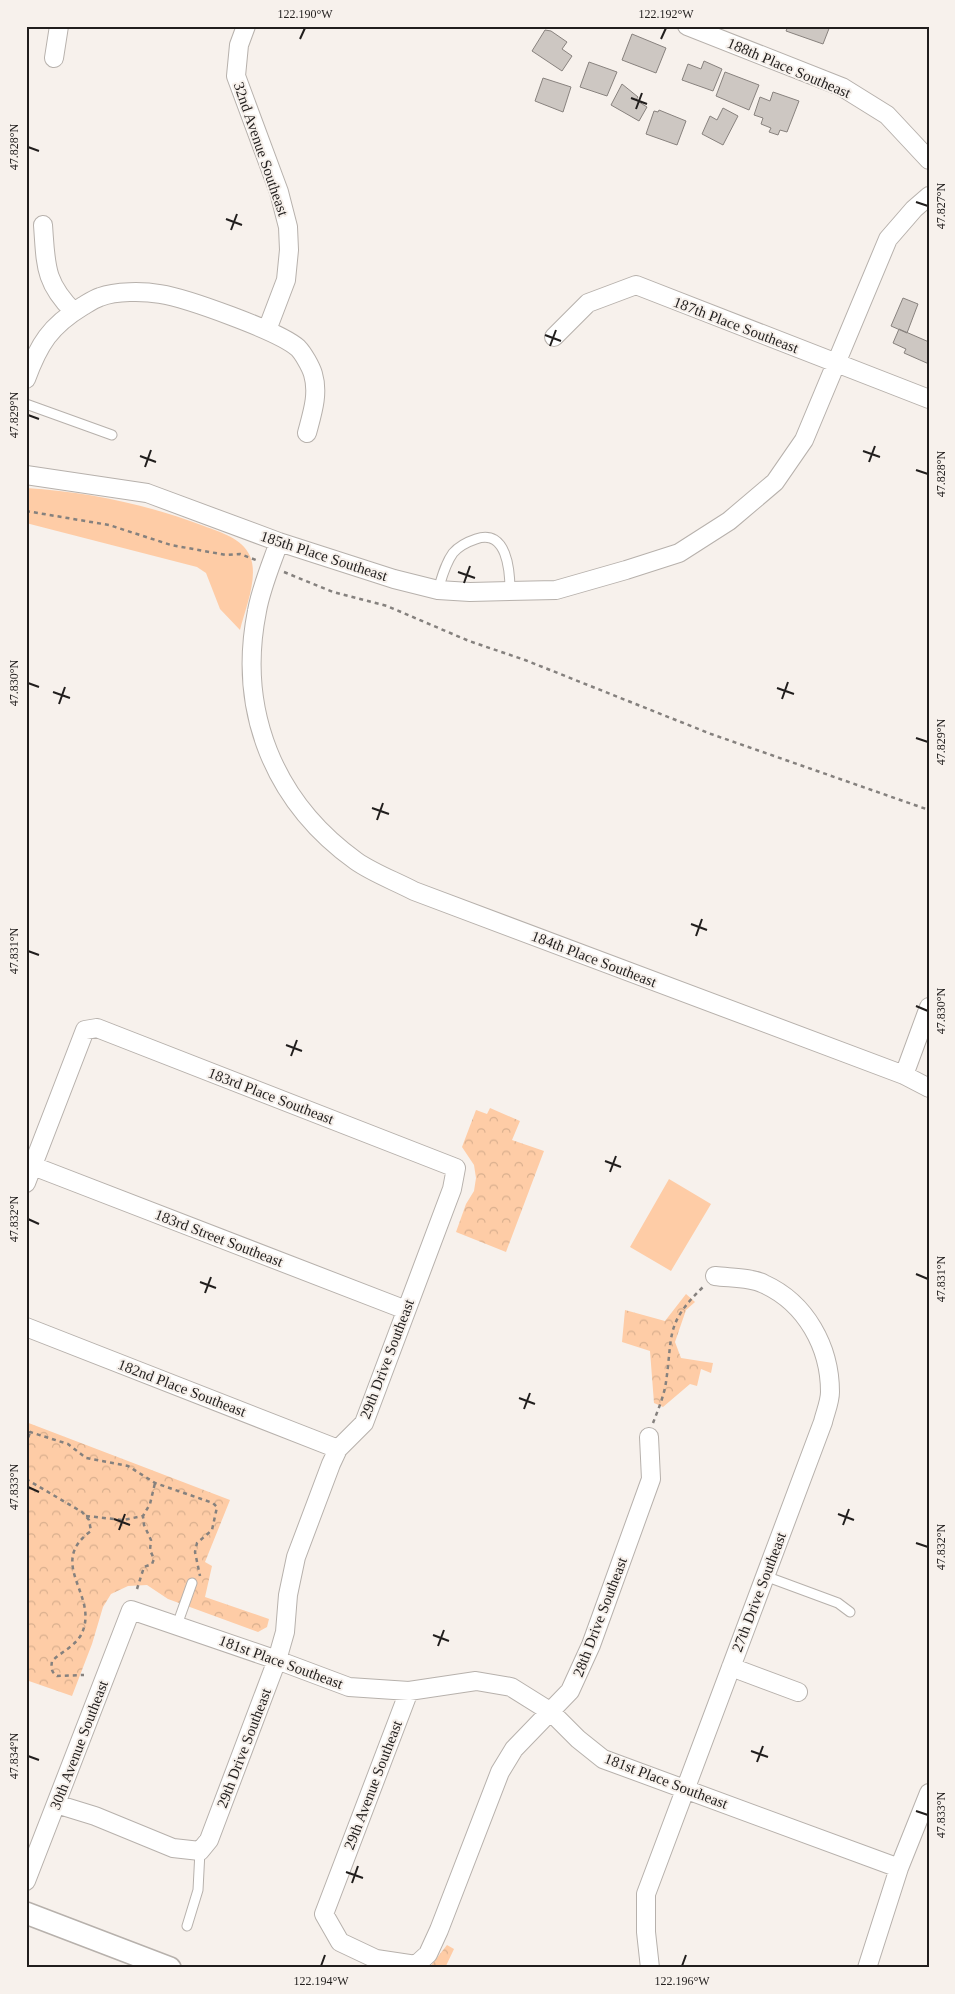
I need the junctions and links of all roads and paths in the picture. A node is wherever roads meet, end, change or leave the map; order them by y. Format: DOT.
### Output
graph roads {
  1 [pos="59,26"];
  2 [pos="246,26"];
  3 [pos="687,26"];
  4 [pos="54,58"];
  5 [pos="929,160"];
  6 [pos="929,196"];
  7 [pos="43,225"];
  8 [pos="74,312"];
  9 [pos="267,330"];
  10 [pos="554,337"];
  11 [pos="838,362"];
  12 [pos="26,379"];
  13 [pos="929,399"];
  14 [pos="26,404"];
  15 [pos="307,434"];
  16 [pos="112,435"];
  17 [pos="26,475"];
  18 [pos="26,511"];
  19 [pos="278,542"];
  20 [pos="271,567"];
  21 [pos="438,590"];
  22 [pos="510,591"];
  23 [pos="929,810"];
  24 [pos="929,1007"];
  25 [pos="904,1075"];
  26 [pos="929,1088"];
  27 [pos="33,1166"];
  28 [pos="456,1168"];
  29 [pos="26,1183"];
  30 [pos="715,1276"];
  31 [pos="406,1310"];
  32 [pos="26,1327"];
  33 [pos="26,1424"];
  34 [pos="30,1432"];
  35 [pos="649,1437"];
  36 [pos="26,1445"];
  37 [pos="338,1449"];
  38 [pos="26,1479"];
  39 [pos="156,1483"];
  40 [pos="85,1516"];
  41 [pos="143,1516"];
  42 [pos="765,1576"];
  43 [pos="195,1583"];
  44 [pos="137,1589"];
  45 [pos="131,1610"];
  46 [pos="850,1612"];
  47 [pos="177,1625"];
  48 [pos="277,1660"];
  49 [pos="731,1667"];
  50 [pos="84,1675"];
  51 [pos="409,1691"];
  52 [pos="798,1692"];
  53 [pos="551,1712"];
  54 [pos="685,1788"];
  55 [pos="929,1794"];
  56 [pos="56,1804"];
  57 [pos="200,1851"];
  58 [pos="899,1868"];
  59 [pos="26,1881"];
  60 [pos="26,1913"];
  61 [pos="187,1926"];
  62 [pos="416,1965"];
  63 [pos="170,1968"];
  64 [pos="650,1968"];
  65 [pos="867,1968"];
  1 -- 4 [label="street"];
  2 -- 9 [label="street, 32nd Avenue Southeast"];
  3 -- 5 [label="street, 188th Place Southeast"];
  6 -- 11 [label="street"];
  7 -- 8 [label="street"];
  8 -- 9 [label="street"];
  8 -- 12 [label="street"];
  9 -- 15 [label="street"];
  10 -- 11 [label="street, 187th Place Southeast"];
  11 -- 13 [label="street, 187th Place Southeast"];
  11 -- 22 [label="street, 185th Place Southeast"];
  14 -- 16 [label="lane"];
  17 -- 19 [label="street, 185th Place Southeast"];
  18 -- 20 [label="path"];
  19 -- 20 [label="street, 184th Place Southeast"];
  19 -- 21 [label="street, 185th Place Southeast"];
  20 -- 23 [label="path"];
  20 -- 25 [label="street, 184th Place Southeast"];
  21 -- 22 [label="street, 185th Place Southeast"];
  21 -- 22 [label="lane"];
  24 -- 25 [label="street"];
  25 -- 26 [label="street, 184th Place Southeast"];
  27 -- 28 [label="street, 183rd Place Southeast"];
  27 -- 29 [label="street"];
  27 -- 31 [label="street, 183rd Street Southeast"];
  28 -- 31 [label="street, 29th Drive Southeast"];
  30 -- 35 [label="path"];
  30 -- 42 [label="street, 27th Drive Southeast"];
  31 -- 37 [label="street, 29th Drive Southeast"];
  32 -- 37 [label="street, 182nd Place Southeast"];
  33 -- 34 [label="path"];
  34 -- 36 [label="path"];
  34 -- 39 [label="path"];
  35 -- 53 [label="street, 28th Drive Southeast"];
  37 -- 48 [label="street, 29th Drive Southeast"];
  38 -- 40 [label="path"];
  39 -- 41 [label="path"];
  39 -- 43 [label="path"];
  40 -- 41 [label="path"];
  40 -- 50 [label="path"];
  41 -- 44 [label="path"];
  42 -- 46 [label="lane"];
  42 -- 49 [label="street, 27th Drive Southeast"];
  43 -- 47 [label="lane"];
  45 -- 47 [label="street, 181st Place Southeast"];
  45 -- 56 [label="street, 30th Avenue Southeast"];
  47 -- 48 [label="street, 181st Place Southeast"];
  48 -- 51 [label="street, 181st Place Southeast"];
  48 -- 57 [label="street, 29th Drive Southeast"];
  49 -- 52 [label="street"];
  49 -- 54 [label="street, 27th Drive Southeast"];
  51 -- 53 [label="street, 181st Place Southeast"];
  51 -- 62 [label="street, 29th Avenue Southeast"];
  53 -- 54 [label="street, 181st Place Southeast"];
  53 -- 62 [label="street, 28th Drive Southeast"];
  54 -- 58 [label="street, 181st Place Southeast"];
  54 -- 64 [label="street, 27th Drive Southeast"];
  55 -- 58 [label="street"];
  56 -- 57 [label="street"];
  56 -- 59 [label="street, 30th Avenue Southeast"];
  57 -- 61 [label="lane"];
  58 -- 65 [label="street"];
  60 -- 63 [label="street"];
}
